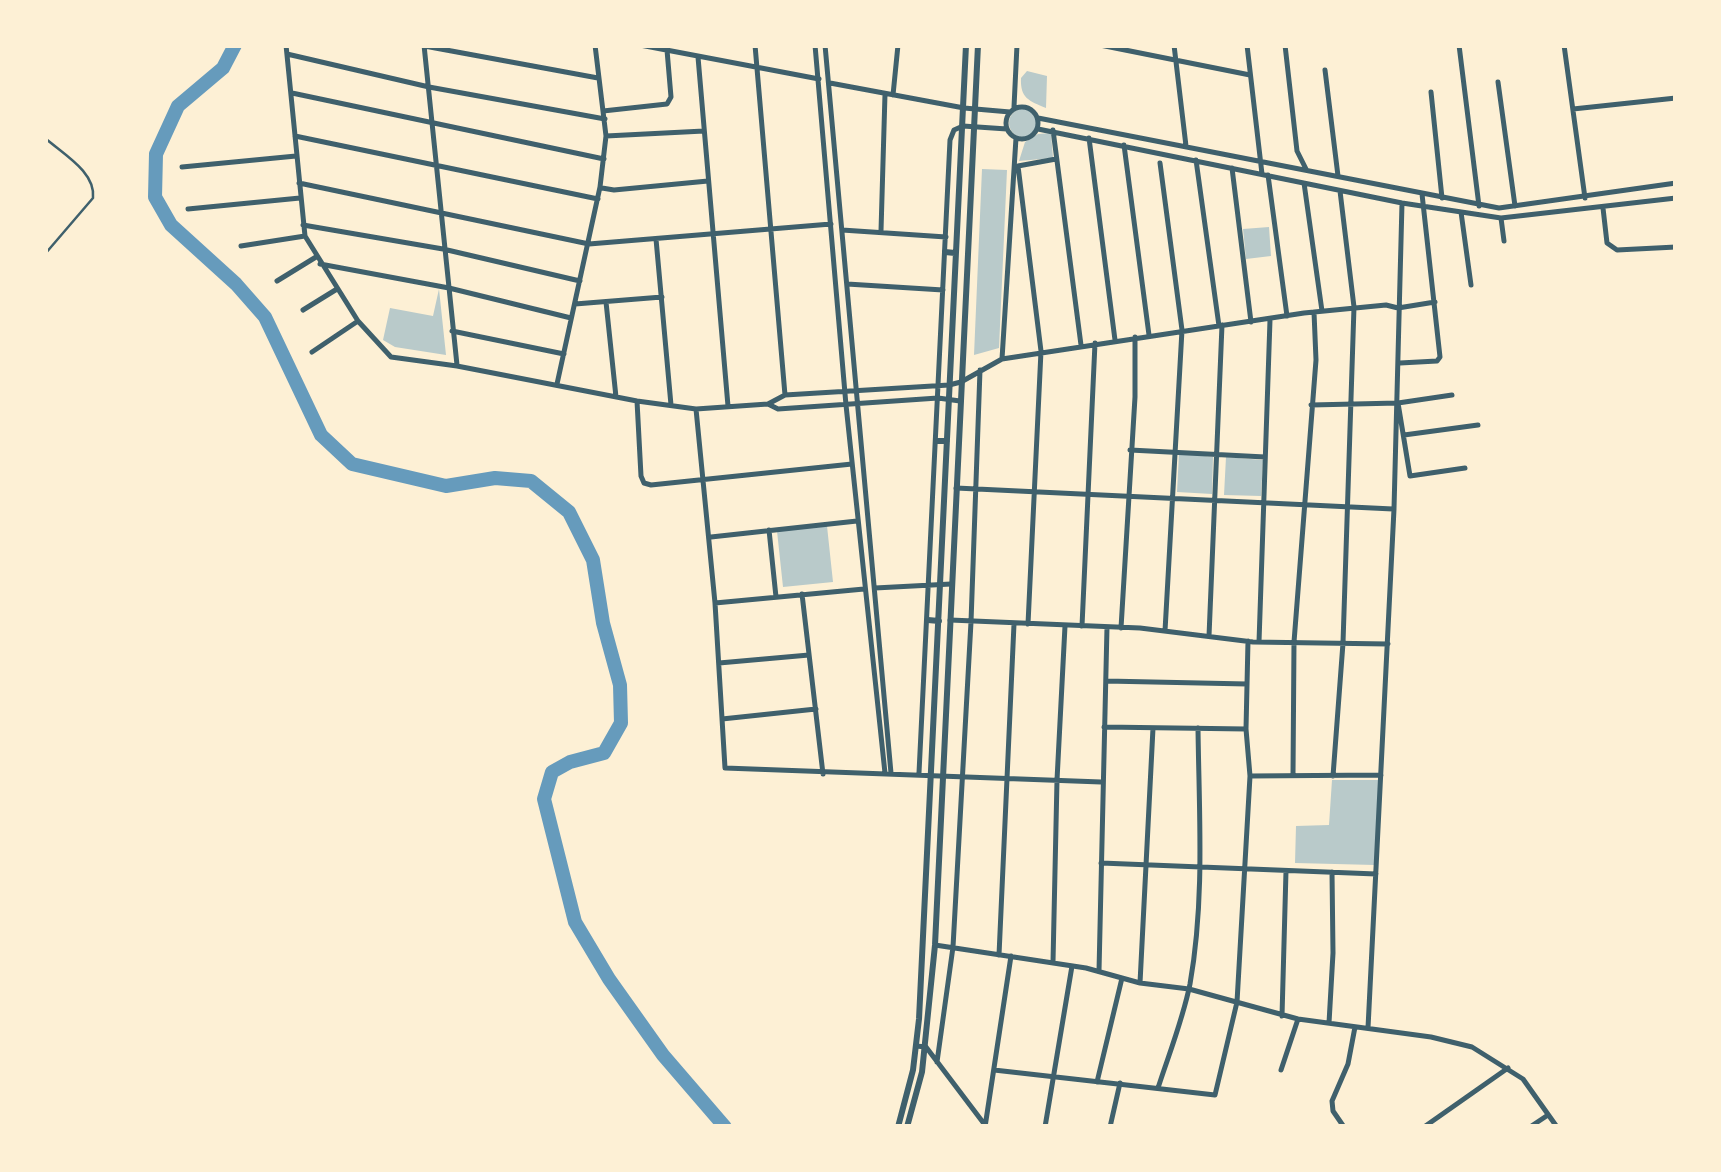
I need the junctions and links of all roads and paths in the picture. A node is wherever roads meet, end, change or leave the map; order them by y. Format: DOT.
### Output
graph roads {
  1 [pos="286,45"];
  2 [pos="422,45"];
  3 [pos="595,45"];
  4 [pos="642,45"];
  5 [pos="692,45"];
  6 [pos="754,45"];
  7 [pos="815,45"];
  8 [pos="825,45"];
  9 [pos="898,45"];
  10 [pos="966,45"];
  11 [pos="978,45"];
  12 [pos="1017,45"];
  13 [pos="1100,45"];
  14 [pos="1174,45"];
  15 [pos="1246,45"];
  16 [pos="1285,45"];
  17 [pos="1459,45"];
  18 [pos="1564,45"];
  19 [pos="667,50"];
  20 [pos="287,54"];
  21 [pos="696,56"];
  22 [pos="1176,60"];
  23 [pos="758,68"];
  24 [pos="1325,70"];
  25 [pos="1250,75"];
  26 [pos="599,78"];
  27 [pos="819,79"];
  28 [pos="1498,82"];
  29 [pos="830,83"];
  30 [pos="428,86"];
  31 [pos="1430,92"];
  32 [pos="292,93"];
  33 [pos="889,94"];
  34 [pos="1676,98"];
  35 [pos="964,108"];
  36 [pos="1573,109"];
  37 [pos="974,110"];
  38 [pos="604,111"];
  39 [pos="1012,111"];
  40 [pos="1038,118"];
  41 [pos="605,119"];
  42 [pos="432,122"];
  43 [pos="962,126"];
  44 [pos="974,126"];
  45 [pos="1007,129"];
  46 [pos="1038,129"];
  47 [pos="704,130"];
  48 [pos="1053,130"];
  49 [pos="295,136"];
  50 [pos="606,136"];
  51 [pos="45,138"];
  52 [pos="1016,138"];
  53 [pos="1089,138"];
  54 [pos="1124,145"];
  55 [pos="1186,146"];
  56 [pos="296,156"];
  57 [pos="604,159"];
  58 [pos="1056,159"];
  59 [pos="1196,160"];
  60 [pos="1260,161"];
  61 [pos="1160,163"];
  62 [pos="436,166"];
  63 [pos="182,167"];
  64 [pos="1232,168"];
  65 [pos="1306,169"];
  66 [pos="1264,174"];
  67 [pos="1338,177"];
  68 [pos="708,181"];
  69 [pos="299,183"];
  70 [pos="1304,183"];
  71 [pos="1676,183"];
  72 [pos="600,188"];
  73 [pos="1340,191"];
  74 [pos="1422,194"];
  75 [pos="300,198"];
  76 [pos="1442,198"];
  77 [pos="1585,198"];
  78 [pos="1676,198"];
  79 [pos="598,199"];
  80 [pos="1402,203"];
  81 [pos="1423,206"];
  82 [pos="1478,206"];
  83 [pos="1515,206"];
  84 [pos="1603,207"];
  85 [pos="188,208"];
  86 [pos="440,210"];
  87 [pos="1461,212"];
  88 [pos="947,215"];
  89 [pos="958,216"];
  90 [pos="1501,218"];
  91 [pos="831,224"];
  92 [pos="303,225"];
  93 [pos="770,229"];
  94 [pos="842,230"];
  95 [pos="880,231"];
  96 [pos="712,235"];
  97 [pos="305,236"];
  98 [pos="946,237"];
  99 [pos="656,239"];
  100 [pos="1504,241"];
  101 [pos="589,244"];
  102 [pos="241,246"];
  103 [pos="1676,247"];
  104 [pos="444,250"];
  105 [pos="946,252"];
  106 [pos="955,253"];
  107 [pos="45,254"];
  108 [pos="318,260"];
  109 [pos="277,281"];
  110 [pos="580,282"];
  111 [pos="847,284"];
  112 [pos="1471,286"];
  113 [pos="449,288"];
  114 [pos="337,289"];
  115 [pos="943,294"];
  116 [pos="662,297"];
  117 [pos="606,302"];
  118 [pos="953,302"];
  119 [pos="1435,302"];
  120 [pos="575,304"];
  121 [pos="1354,307"];
  122 [pos="1398,308"];
  123 [pos="303,310"];
  124 [pos="1322,311"];
  125 [pos="1314,312"];
  126 [pos="1287,316"];
  127 [pos="572,318"];
  128 [pos="1270,319"];
  129 [pos="358,322"];
  130 [pos="1252,322"];
  131 [pos="1221,326"];
  132 [pos="1182,330"];
  133 [pos="452,331"];
  134 [pos="1150,335"];
  135 [pos="1135,338"];
  136 [pos="1114,340"];
  137 [pos="1095,343"];
  138 [pos="1081,345"];
  139 [pos="312,352"];
  140 [pos="1041,352"];
  141 [pos="564,354"];
  142 [pos="1002,359"];
  143 [pos="1399,363"];
  144 [pos="457,366"];
  145 [pos="980,370"];
  146 [pos="962,382"];
  147 [pos="557,384"];
  148 [pos="950,385"];
  149 [pos="939,386"];
  150 [pos="856,391"];
  151 [pos="844,392"];
  152 [pos="785,395"];
  153 [pos="1452,396"];
  154 [pos="616,397"];
  155 [pos="938,398"];
  156 [pos="949,399"];
  157 [pos="636,401"];
  158 [pos="960,401"];
  159 [pos="1398,402"];
  160 [pos="768,404"];
  161 [pos="857,404"];
  162 [pos="671,405"];
  163 [pos="846,405"];
  164 [pos="1311,405"];
  165 [pos="728,406"];
  166 [pos="1352,406"];
  167 [pos="696,409"];
  168 [pos="1478,425"];
  169 [pos="1404,435"];
  170 [pos="936,441"];
  171 [pos="947,441"];
  172 [pos="1130,450"];
  173 [pos="1174,451"];
  174 [pos="1217,454"];
  175 [pos="1265,458"];
  176 [pos="852,464"];
  177 [pos="1465,468"];
  178 [pos="704,478"];
  179 [pos="934,482"];
  180 [pos="956,488"];
  181 [pos="976,489"];
  182 [pos="945,491"];
  183 [pos="1033,492"];
  184 [pos="1086,496"];
  185 [pos="1128,496"];
  186 [pos="1170,498"];
  187 [pos="1215,500"];
  188 [pos="1264,502"];
  189 [pos="1304,505"];
  190 [pos="1349,508"];
  191 [pos="1394,508"];
  192 [pos="857,521"];
  193 [pos="769,530"];
  194 [pos="710,537"];
  195 [pos="941,584"];
  196 [pos="952,584"];
  197 [pos="930,585"];
  198 [pos="865,588"];
  199 [pos="873,588"];
  200 [pos="802,594"];
  201 [pos="776,596"];
  202 [pos="715,603"];
  203 [pos="928,620"];
  204 [pos="950,620"];
  205 [pos="939,621"];
  206 [pos="971,622"];
  207 [pos="1014,624"];
  208 [pos="1028,624"];
  209 [pos="1065,626"];
  210 [pos="1082,626"];
  211 [pos="1107,627"];
  212 [pos="1122,628"];
  213 [pos="1165,631"];
  214 [pos="1209,636"];
  215 [pos="926,641"];
  216 [pos="1248,641"];
  217 [pos="1259,642"];
  218 [pos="1294,642"];
  219 [pos="1343,643"];
  220 [pos="1388,644"];
  221 [pos="937,651"];
  222 [pos="809,655"];
  223 [pos="719,664"];
  224 [pos="1106,680"];
  225 [pos="1247,684"];
  226 [pos="816,709"];
  227 [pos="722,718"];
  228 [pos="1104,728"];
  229 [pos="1153,728"];
  230 [pos="1198,728"];
  231 [pos="1246,729"];
  232 [pos="888,773"];
  233 [pos="824,774"];
  234 [pos="919,774"];
  235 [pos="931,774"];
  236 [pos="942,774"];
  237 [pos="1293,775"];
  238 [pos="1381,775"];
  239 [pos="962,776"];
  240 [pos="1250,776"];
  241 [pos="1333,776"];
  242 [pos="1007,778"];
  243 [pos="1057,780"];
  244 [pos="1101,782"];
  245 [pos="1101,863"];
  246 [pos="1146,864"];
  247 [pos="1246,867"];
  248 [pos="1200,868"];
  249 [pos="1286,871"];
  250 [pos="1332,872"];
  251 [pos="1376,874"];
  252 [pos="935,945"];
  253 [pos="952,947"];
  254 [pos="999,954"];
  255 [pos="1011,956"];
  256 [pos="1053,962"];
  257 [pos="1072,966"];
  258 [pos="1098,972"];
  259 [pos="1122,978"];
  260 [pos="1140,983"];
  261 [pos="1189,988"];
  262 [pos="1237,1002"];
  263 [pos="1282,1016"];
  264 [pos="1298,1020"];
  265 [pos="1329,1023"];
  266 [pos="1356,1027"];
  267 [pos="1368,1028"];
  268 [pos="916,1046"];
  269 [pos="926,1047"];
  270 [pos="937,1062"];
  271 [pos="1509,1068"];
  272 [pos="994,1070"];
  273 [pos="1281,1070"];
  274 [pos="1055,1078"];
  275 [pos="1097,1082"];
  276 [pos="1120,1084"];
  277 [pos="1158,1088"];
  278 [pos="1548,1114"];
  279 [pos="1435,1120"];
  280 [pos="898,1127"];
  281 [pos="907,1127"];
  282 [pos="986,1127"];
  283 [pos="1045,1127"];
  284 [pos="1110,1127"];
  285 [pos="1344,1127"];
  286 [pos="1424,1127"];
  287 [pos="1440,1127"];
  288 [pos="1530,1127"];
  289 [pos="1557,1127"];
  1 -- 20 [label="street"];
  2 -- 26 [label="street"];
  2 -- 30 [label="street"];
  3 -- 26 [label="street"];
  4 -- 19 [label="street"];
  5 -- 21 [label="street"];
  6 -- 23 [label="street"];
  7 -- 27 [label="street"];
  8 -- 29 [label="street"];
  9 -- 33 [label="street"];
  10 -- 35 [label="street"];
  11 -- 37 [label="street"];
  12 -- 39 [label="street"];
  13 -- 22 [label="street"];
  14 -- 22 [label="street"];
  15 -- 25 [label="street"];
  16 -- 65 [label="street"];
  17 -- 82 [label="street"];
  18 -- 36 [label="street"];
  19 -- 21 [label="street"];
  19 -- 38 [label="street"];
  20 -- 30 [label="street"];
  20 -- 32 [label="street"];
  21 -- 23 [label="street"];
  21 -- 47 [label="street"];
  22 -- 25 [label="street"];
  22 -- 55 [label="street"];
  23 -- 27 [label="street"];
  23 -- 93 [label="street"];
  24 -- 67 [label="street"];
  25 -- 60 [label="street"];
  26 -- 38 [label="street"];
  27 -- 29 [label="street"];
  27 -- 91 [label="street"];
  28 -- 83 [label="street"];
  29 -- 33 [label="street"];
  29 -- 94 [label="street"];
  30 -- 41 [label="street"];
  30 -- 42 [label="street"];
  31 -- 76 [label="street"];
  32 -- 42 [label="street"];
  32 -- 49 [label="street"];
  33 -- 35 [label="street"];
  33 -- 95 [label="street"];
  34 -- 36 [label="street"];
  35 -- 37 [label="street"];
  35 -- 43 [label="street"];
  36 -- 77 [label="street"];
  37 -- 39 [label="street"];
  37 -- 44 [label="street"];
  38 -- 41 [label="street"];
  39 -- 40 [label="street"];
  39 -- 45 [label="street"];
  40 -- 46 [label="street"];
  40 -- 55 [label="street"];
  41 -- 50 [label="street"];
  42 -- 57 [label="street"];
  42 -- 62 [label="street"];
  43 -- 44 [label="street"];
  43 -- 88 [label="street"];
  43 -- 89 [label="street"];
  44 -- 45 [label="street"];
  44 -- 146 [label="street"];
  45 -- 52 [label="street"];
  46 -- 48 [label="street"];
  46 -- 52 [label="street"];
  47 -- 50 [label="street"];
  47 -- 68 [label="street"];
  48 -- 53 [label="street"];
  48 -- 58 [label="street"];
  49 -- 56 [label="street"];
  49 -- 62 [label="street"];
  50 -- 57 [label="street"];
  51 -- 107 [label="lane"];
  52 -- 142 [label="street"];
  53 -- 54 [label="street"];
  53 -- 136 [label="street"];
  54 -- 59 [label="street"];
  54 -- 134 [label="street"];
  55 -- 60 [label="street"];
  56 -- 63 [label="street"];
  56 -- 69 [label="street"];
  57 -- 72 [label="street"];
  58 -- 138 [label="street"];
  58 -- 140 [label="street"];
  59 -- 64 [label="street"];
  59 -- 131 [label="street"];
  60 -- 65 [label="street"];
  60 -- 66 [label="street"];
  61 -- 132 [label="street"];
  62 -- 79 [label="street"];
  62 -- 86 [label="street"];
  64 -- 66 [label="street"];
  64 -- 130 [label="street"];
  65 -- 67 [label="street"];
  66 -- 70 [label="street"];
  66 -- 126 [label="street"];
  67 -- 74 [label="street"];
  68 -- 72 [label="street"];
  68 -- 96 [label="street"];
  69 -- 75 [label="street"];
  69 -- 86 [label="street"];
  70 -- 73 [label="street"];
  70 -- 124 [label="street"];
  71 -- 77 [label="street"];
  72 -- 79 [label="street"];
  73 -- 80 [label="street"];
  73 -- 121 [label="street"];
  74 -- 76 [label="street"];
  74 -- 81 [label="street"];
  75 -- 85 [label="street"];
  75 -- 92 [label="street"];
  76 -- 82 [label="street"];
  77 -- 83 [label="street"];
  78 -- 84 [label="street"];
  79 -- 101 [label="street"];
  80 -- 81 [label="street"];
  80 -- 122 [label="street"];
  81 -- 87 [label="street"];
  81 -- 119 [label="street"];
  82 -- 83 [label="street"];
  84 -- 90 [label="street"];
  84 -- 103 [label="street"];
  86 -- 101 [label="street"];
  86 -- 104 [label="street"];
  87 -- 90 [label="street"];
  87 -- 112 [label="street"];
  88 -- 89 [label="street"];
  88 -- 98 [label="street"];
  89 -- 106 [label="street"];
  90 -- 100 [label="street"];
  91 -- 93 [label="street"];
  91 -- 151 [label="street"];
  92 -- 97 [label="street"];
  92 -- 104 [label="street"];
  93 -- 96 [label="street"];
  93 -- 152 [label="street"];
  94 -- 95 [label="street"];
  94 -- 111 [label="street"];
  95 -- 98 [label="street"];
  96 -- 99 [label="street"];
  96 -- 165 [label="street"];
  97 -- 102 [label="street"];
  97 -- 108 [label="street"];
  98 -- 105 [label="street"];
  99 -- 101 [label="street"];
  99 -- 116 [label="street"];
  101 -- 110 [label="street"];
  104 -- 110 [label="street"];
  104 -- 113 [label="street"];
  105 -- 106 [label="street"];
  105 -- 115 [label="street"];
  106 -- 118 [label="street"];
  108 -- 109 [label="street"];
  108 -- 113 [label="street"];
  108 -- 114 [label="street"];
  110 -- 120 [label="street"];
  111 -- 115 [label="street"];
  111 -- 150 [label="street"];
  113 -- 127 [label="street"];
  113 -- 133 [label="street"];
  114 -- 123 [label="street"];
  114 -- 129 [label="street"];
  115 -- 118 [label="street"];
  115 -- 149 [label="street"];
  116 -- 117 [label="street"];
  116 -- 162 [label="street"];
  117 -- 120 [label="street"];
  117 -- 154 [label="street"];
  118 -- 148 [label="street"];
  119 -- 122 [label="street"];
  119 -- 143 [label="street"];
  120 -- 127 [label="street"];
  121 -- 122 [label="street"];
  121 -- 124 [label="street"];
  121 -- 166 [label="street"];
  122 -- 143 [label="street"];
  124 -- 125 [label="street"];
  125 -- 126 [label="street"];
  125 -- 164 [label="street"];
  126 -- 128 [label="street"];
  127 -- 141 [label="street"];
  128 -- 130 [label="street"];
  128 -- 175 [label="street"];
  129 -- 139 [label="street"];
  129 -- 144 [label="street"];
  130 -- 131 [label="street"];
  131 -- 132 [label="street"];
  131 -- 174 [label="street"];
  132 -- 134 [label="street"];
  132 -- 173 [label="street"];
  133 -- 141 [label="street"];
  133 -- 144 [label="street"];
  134 -- 135 [label="street"];
  135 -- 136 [label="street"];
  135 -- 172 [label="street"];
  136 -- 137 [label="street"];
  137 -- 138 [label="street"];
  137 -- 184 [label="street"];
  138 -- 140 [label="street"];
  140 -- 142 [label="street"];
  140 -- 183 [label="street"];
  141 -- 147 [label="street"];
  142 -- 145 [label="street"];
  143 -- 159 [label="street"];
  144 -- 147 [label="street"];
  145 -- 146 [label="street"];
  145 -- 181 [label="street"];
  146 -- 148 [label="street"];
  146 -- 158 [label="street"];
  147 -- 154 [label="street"];
  148 -- 149 [label="street"];
  148 -- 156 [label="street"];
  149 -- 150 [label="street"];
  149 -- 155 [label="street"];
  150 -- 151 [label="street"];
  150 -- 161 [label="street"];
  151 -- 152 [label="street"];
  151 -- 163 [label="street"];
  152 -- 160 [label="street"];
  153 -- 159 [label="street"];
  154 -- 157 [label="street"];
  155 -- 156 [label="street"];
  155 -- 161 [label="street"];
  155 -- 170 [label="street"];
  156 -- 158 [label="street"];
  156 -- 171 [label="street"];
  157 -- 162 [label="street"];
  157 -- 178 [label="street"];
  158 -- 180 [label="street"];
  159 -- 166 [label="street"];
  159 -- 169 [label="street"];
  159 -- 191 [label="street"];
  160 -- 163 [label="street"];
  160 -- 165 [label="street"];
  161 -- 163 [label="street"];
  161 -- 199 [label="street"];
  162 -- 167 [label="street"];
  163 -- 176 [label="street"];
  164 -- 166 [label="street"];
  164 -- 189 [label="street"];
  165 -- 167 [label="street"];
  166 -- 190 [label="street"];
  167 -- 178 [label="street"];
  168 -- 169 [label="street"];
  169 -- 177 [label="street"];
  170 -- 171 [label="street"];
  170 -- 179 [label="street"];
  171 -- 182 [label="street"];
  172 -- 173 [label="street"];
  172 -- 185 [label="street"];
  173 -- 174 [label="street"];
  173 -- 186 [label="street"];
  174 -- 175 [label="street"];
  174 -- 187 [label="street"];
  175 -- 188 [label="street"];
  176 -- 178 [label="street"];
  176 -- 192 [label="street"];
  178 -- 194 [label="street"];
  179 -- 182 [label="street"];
  179 -- 197 [label="street"];
  180 -- 181 [label="street"];
  180 -- 196 [label="street"];
  181 -- 183 [label="street"];
  181 -- 206 [label="street"];
  182 -- 195 [label="street"];
  183 -- 184 [label="street"];
  183 -- 208 [label="street"];
  184 -- 185 [label="street"];
  184 -- 210 [label="street"];
  185 -- 186 [label="street"];
  185 -- 212 [label="street"];
  186 -- 187 [label="street"];
  186 -- 213 [label="street"];
  187 -- 188 [label="street"];
  187 -- 214 [label="street"];
  188 -- 189 [label="street"];
  188 -- 217 [label="street"];
  189 -- 190 [label="street"];
  189 -- 218 [label="street"];
  190 -- 191 [label="street"];
  190 -- 219 [label="street"];
  191 -- 220 [label="street"];
  192 -- 193 [label="street"];
  192 -- 198 [label="street"];
  193 -- 194 [label="street"];
  193 -- 201 [label="street"];
  194 -- 202 [label="street"];
  195 -- 196 [label="street"];
  195 -- 197 [label="street"];
  195 -- 205 [label="street"];
  196 -- 204 [label="street"];
  197 -- 199 [label="street"];
  197 -- 203 [label="street"];
  198 -- 199 [label="street"];
  198 -- 200 [label="street"];
  198 -- 232 [label="street"];
  199 -- 232 [label="street"];
  200 -- 201 [label="street"];
  200 -- 222 [label="street"];
  201 -- 202 [label="street"];
  202 -- 223 [label="street"];
  203 -- 205 [label="street"];
  203 -- 215 [label="street"];
  204 -- 206 [label="street"];
  204 -- 236 [label="street"];
  205 -- 221 [label="street"];
  206 -- 207 [label="street"];
  206 -- 239 [label="street"];
  207 -- 208 [label="street"];
  207 -- 242 [label="street"];
  208 -- 209 [label="street"];
  209 -- 210 [label="street"];
  209 -- 243 [label="street"];
  210 -- 211 [label="street"];
  211 -- 212 [label="street"];
  211 -- 224 [label="street"];
  212 -- 213 [label="street"];
  213 -- 214 [label="street"];
  214 -- 216 [label="street"];
  215 -- 221 [label="street"];
  215 -- 234 [label="street"];
  216 -- 217 [label="street"];
  216 -- 225 [label="street"];
  217 -- 218 [label="street"];
  218 -- 219 [label="street"];
  218 -- 237 [label="street"];
  219 -- 220 [label="street"];
  219 -- 241 [label="street"];
  220 -- 238 [label="street"];
  221 -- 235 [label="street"];
  222 -- 223 [label="street"];
  222 -- 226 [label="street"];
  223 -- 227 [label="street"];
  224 -- 225 [label="street"];
  224 -- 228 [label="street"];
  225 -- 231 [label="street"];
  226 -- 227 [label="street"];
  226 -- 233 [label="street"];
  227 -- 233 [label="street"];
  228 -- 229 [label="street"];
  228 -- 244 [label="street"];
  229 -- 230 [label="street"];
  229 -- 246 [label="street"];
  230 -- 231 [label="street"];
  230 -- 248 [label="street"];
  231 -- 240 [label="street"];
  232 -- 233 [label="street"];
  232 -- 234 [label="street"];
  234 -- 235 [label="street"];
  235 -- 236 [label="street"];
  235 -- 268 [label="street"];
  236 -- 239 [label="street"];
  236 -- 252 [label="street"];
  237 -- 240 [label="street"];
  237 -- 241 [label="street"];
  238 -- 241 [label="street"];
  238 -- 251 [label="street"];
  239 -- 242 [label="street"];
  239 -- 253 [label="street"];
  240 -- 247 [label="street"];
  242 -- 243 [label="street"];
  242 -- 254 [label="street"];
  243 -- 244 [label="street"];
  243 -- 256 [label="street"];
  244 -- 245 [label="street"];
  245 -- 246 [label="street"];
  245 -- 258 [label="street"];
  246 -- 248 [label="street"];
  246 -- 260 [label="street"];
  247 -- 248 [label="street"];
  247 -- 249 [label="street"];
  247 -- 262 [label="street"];
  248 -- 261 [label="street"];
  249 -- 250 [label="street"];
  249 -- 263 [label="street"];
  250 -- 251 [label="street"];
  250 -- 265 [label="street"];
  251 -- 267 [label="street"];
  252 -- 253 [label="street"];
  252 -- 269 [label="street"];
  253 -- 254 [label="street"];
  253 -- 270 [label="street"];
  254 -- 255 [label="street"];
  255 -- 256 [label="street"];
  255 -- 272 [label="street"];
  256 -- 257 [label="street"];
  257 -- 258 [label="street"];
  257 -- 274 [label="street"];
  258 -- 259 [label="street"];
  259 -- 260 [label="street"];
  259 -- 275 [label="street"];
  260 -- 261 [label="street"];
  261 -- 262 [label="street"];
  261 -- 277 [label="street"];
  262 -- 263 [label="street"];
  262 -- 277 [label="street"];
  263 -- 264 [label="street"];
  264 -- 265 [label="street"];
  264 -- 273 [label="street"];
  265 -- 266 [label="street"];
  266 -- 267 [label="street"];
  266 -- 285 [label="street"];
  267 -- 271 [label="street"];
  268 -- 269 [label="street"];
  268 -- 280 [label="street"];
  269 -- 270 [label="street"];
  269 -- 281 [label="street"];
  270 -- 282 [label="street"];
  271 -- 278 [label="street"];
  271 -- 279 [label="street"];
  272 -- 274 [label="street"];
  272 -- 282 [label="street"];
  274 -- 275 [label="street"];
  274 -- 283 [label="street"];
  275 -- 276 [label="street"];
  276 -- 277 [label="street"];
  276 -- 284 [label="street"];
  278 -- 288 [label="street"];
  278 -- 289 [label="street"];
  279 -- 286 [label="street"];
  279 -- 287 [label="street"];
}
